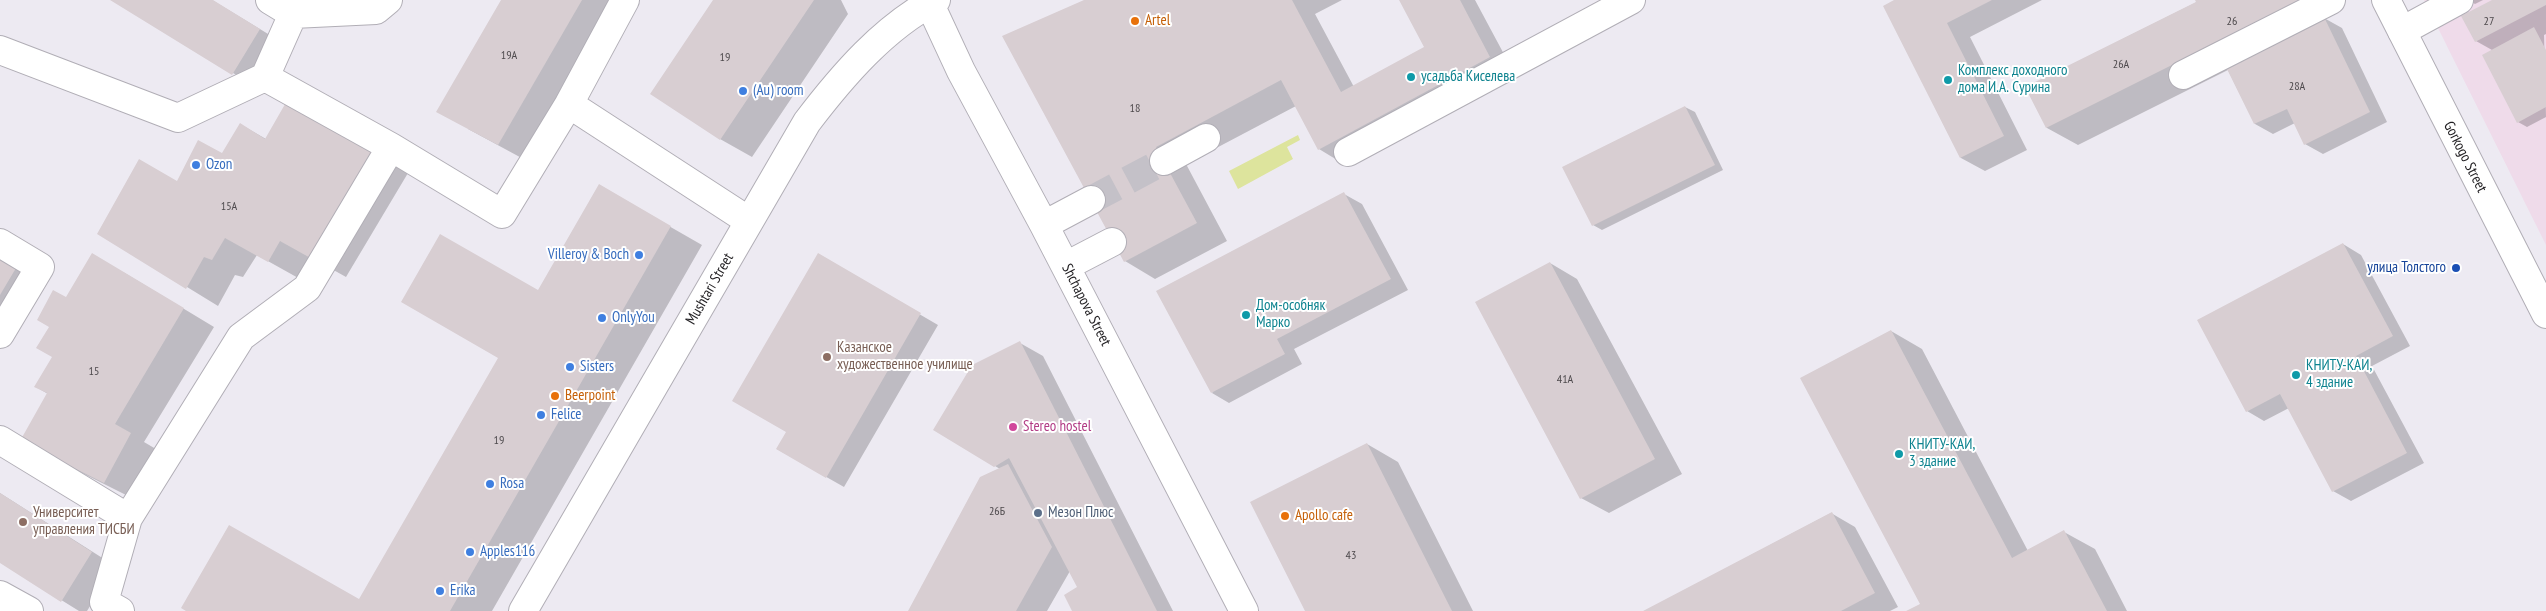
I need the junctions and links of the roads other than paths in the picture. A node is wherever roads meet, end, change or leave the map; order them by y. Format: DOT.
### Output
graph roads {
  1 [pos="270,0"];
  2 [pos="388,0"];
  3 [pos="624,0"];
  4 [pos="1631,0"];
  5 [pos="2331,0"];
  6 [pos="2386,0"];
  7 [pos="2459,0"];
  8 [pos="931,1"];
  9 [pos="293,14"];
  10 [pos="2402,31"];
  11 [pos="0,50"];
  12 [pos="2184,75"];
  13 [pos="265,76"];
  14 [pos="569,104"];
  15 [pos="1206,138"];
  16 [pos="391,147"];
  17 [pos="1348,152"];
  18 [pos="1164,161"];
  19 [pos="1091,200"];
  20 [pos="749,221"];
  21 [pos="1044,225"];
  22 [pos="1112,242"];
  23 [pos="0,243"];
  24 [pos="1066,266"];
  25 [pos="2546,314"];
  26 [pos="0,334"];
  27 [pos="0,440"];
  28 [pos="128,518"];
  29 [pos="0,594"];
  30 [pos="29,611"];
  31 [pos="120,611"];
  32 [pos="522,611"];
  33 [pos="1244,611"];
  1 -- 9 [label="street"];
  2 -- 9 [label="street"];
  3 -- 14 [label="street"];
  4 -- 17 [label="street"];
  5 -- 12 [label="street"];
  6 -- 10 [label="street, Gorkogo Street"];
  7 -- 10 [label="street"];
  8 -- 20 [label="street, Mushtari Street"];
  8 -- 21 [label="street, Shchapova Street"];
  9 -- 13 [label="street"];
  10 -- 25 [label="street, Gorkogo Street"];
  11 -- 13 [label="street"];
  13 -- 16 [label="street"];
  14 -- 16 [label="street"];
  14 -- 20 [label="street"];
  15 -- 18 [label="street"];
  16 -- 28 [label="street"];
  19 -- 21 [label="street"];
  20 -- 32 [label="street, Mushtari Street"];
  21 -- 24 [label="street, Shchapova Street"];
  22 -- 24 [label="street"];
  23 -- 26 [label="street"];
  24 -- 33 [label="street, Shchapova Street"];
  27 -- 28 [label="street"];
  28 -- 31 [label="street"];
  29 -- 30 [label="street"];
}
